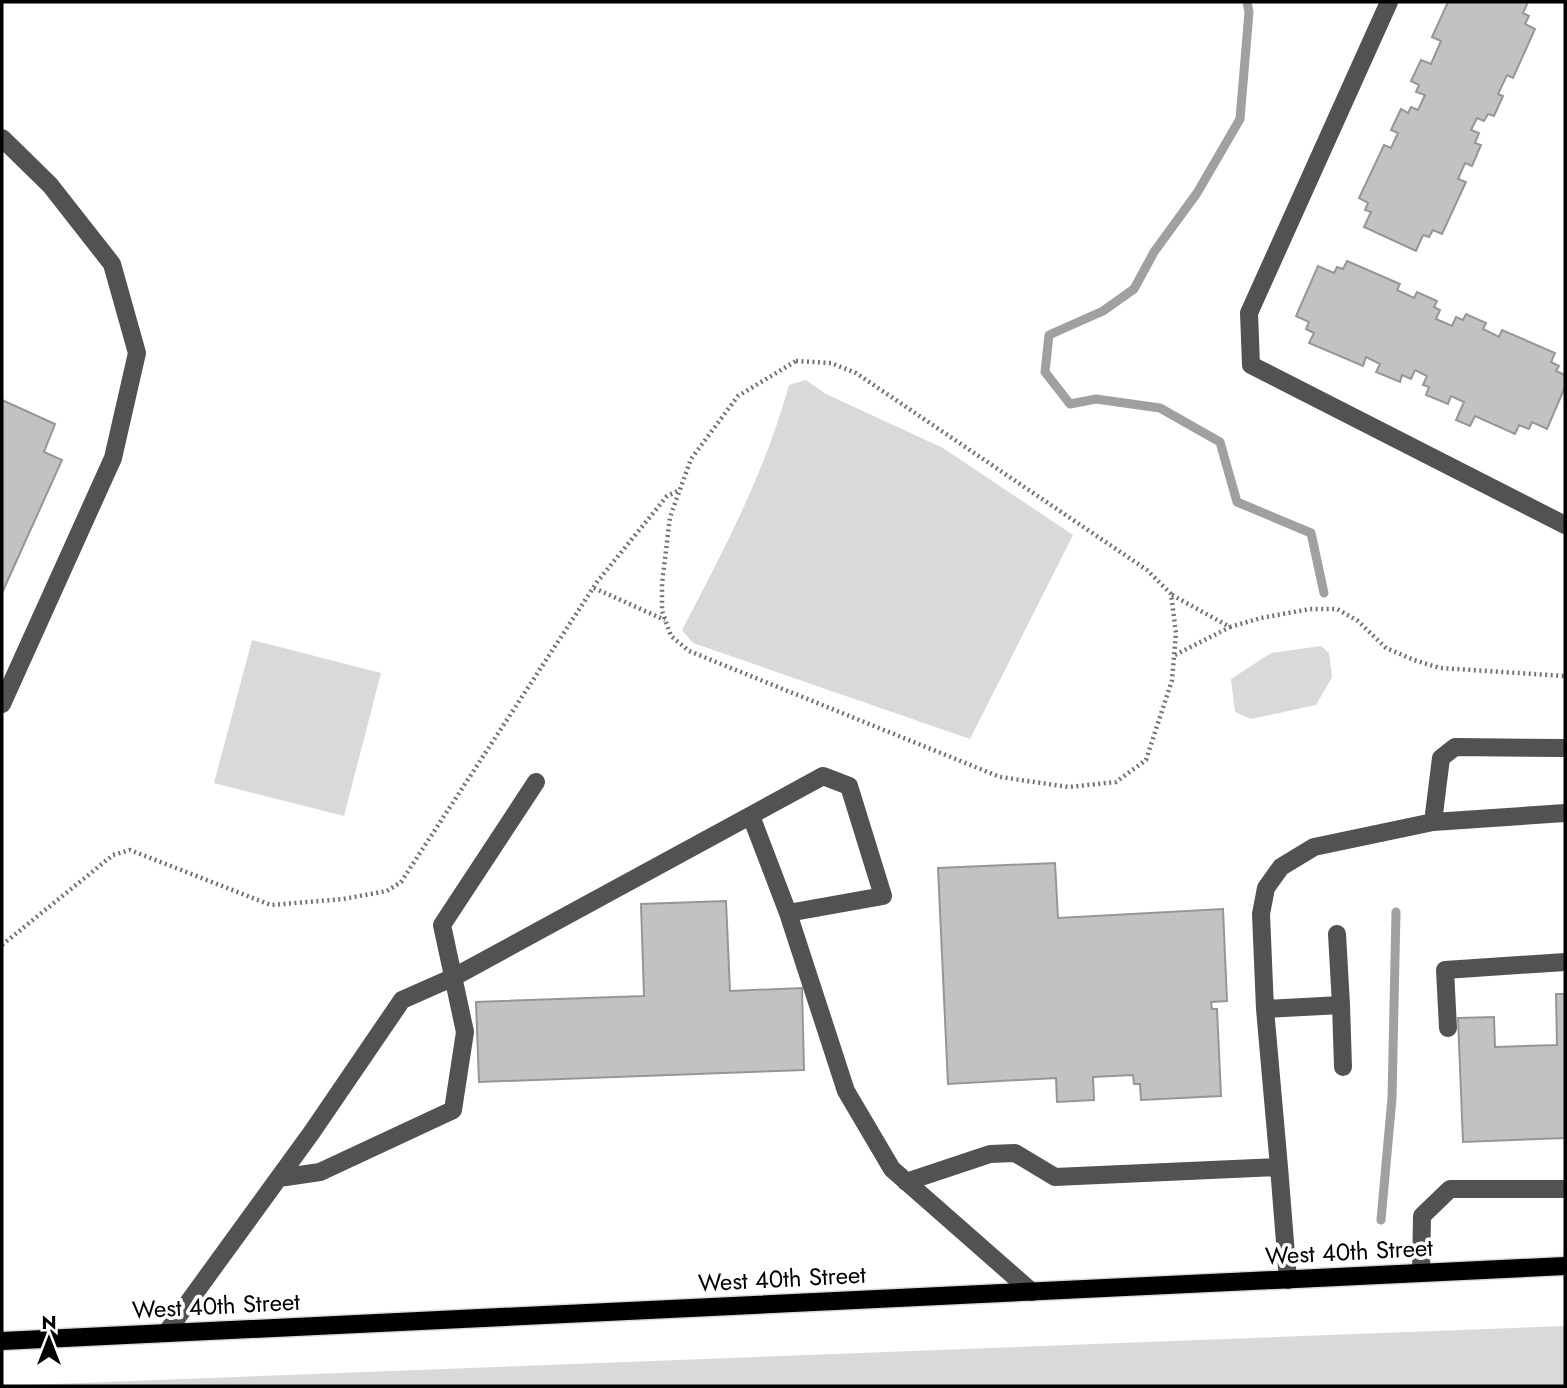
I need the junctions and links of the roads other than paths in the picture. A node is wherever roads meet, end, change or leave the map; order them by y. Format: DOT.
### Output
graph roads {
  1 [pos="1389,2"];
  2 [pos="2,138"];
  3 [pos="1565,525"];
  4 [pos="2,704"];
  5 [pos="1565,748"];
  6 [pos="536,782"];
  7 [pos="1565,813"];
  8 [pos="751,816"];
  9 [pos="1433,822"];
  10 [pos="788,913"];
  11 [pos="1337,934"];
  12 [pos="1565,962"];
  13 [pos="454,977"];
  14 [pos="1341,1005"];
  15 [pos="1265,1009"];
  16 [pos="1448,1028"];
  17 [pos="1343,1067"];
  18 [pos="1279,1167"];
  19 [pos="279,1178"];
  20 [pos="906,1182"];
  21 [pos="1565,1189"];
  22 [pos="1565,1266"];
  23 [pos="1421,1273"];
  24 [pos="1288,1280"];
  25 [pos="1031,1292"];
  26 [pos="166,1333"];
  27 [pos="2,1341"];
  1 -- 3 [label="lane"];
  2 -- 4 [label="lane"];
  5 -- 9 [label="lane"];
  6 -- 13 [label="lane"];
  7 -- 9 [label="lane"];
  8 -- 10 [label="lane"];
  8 -- 10 [label="lane"];
  8 -- 13 [label="lane"];
  9 -- 15 [label="lane"];
  10 -- 20 [label="lane"];
  11 -- 14 [label="lane"];
  12 -- 16 [label="lane"];
  13 -- 19 [label="lane"];
  13 -- 19 [label="lane"];
  14 -- 15 [label="lane"];
  14 -- 17 [label="lane"];
  15 -- 18 [label="lane"];
  18 -- 20 [label="lane"];
  18 -- 24 [label="lane"];
  19 -- 26 [label="lane"];
  20 -- 25 [label="lane"];
  21 -- 23 [label="lane"];
  22 -- 23 [label="main road, West 40th Street"];
  23 -- 24 [label="main road, West 40th Street"];
  24 -- 25 [label="main road, West 40th Street"];
  25 -- 26 [label="main road, West 40th Street"];
  26 -- 27 [label="main road, West 40th Street"];
}
